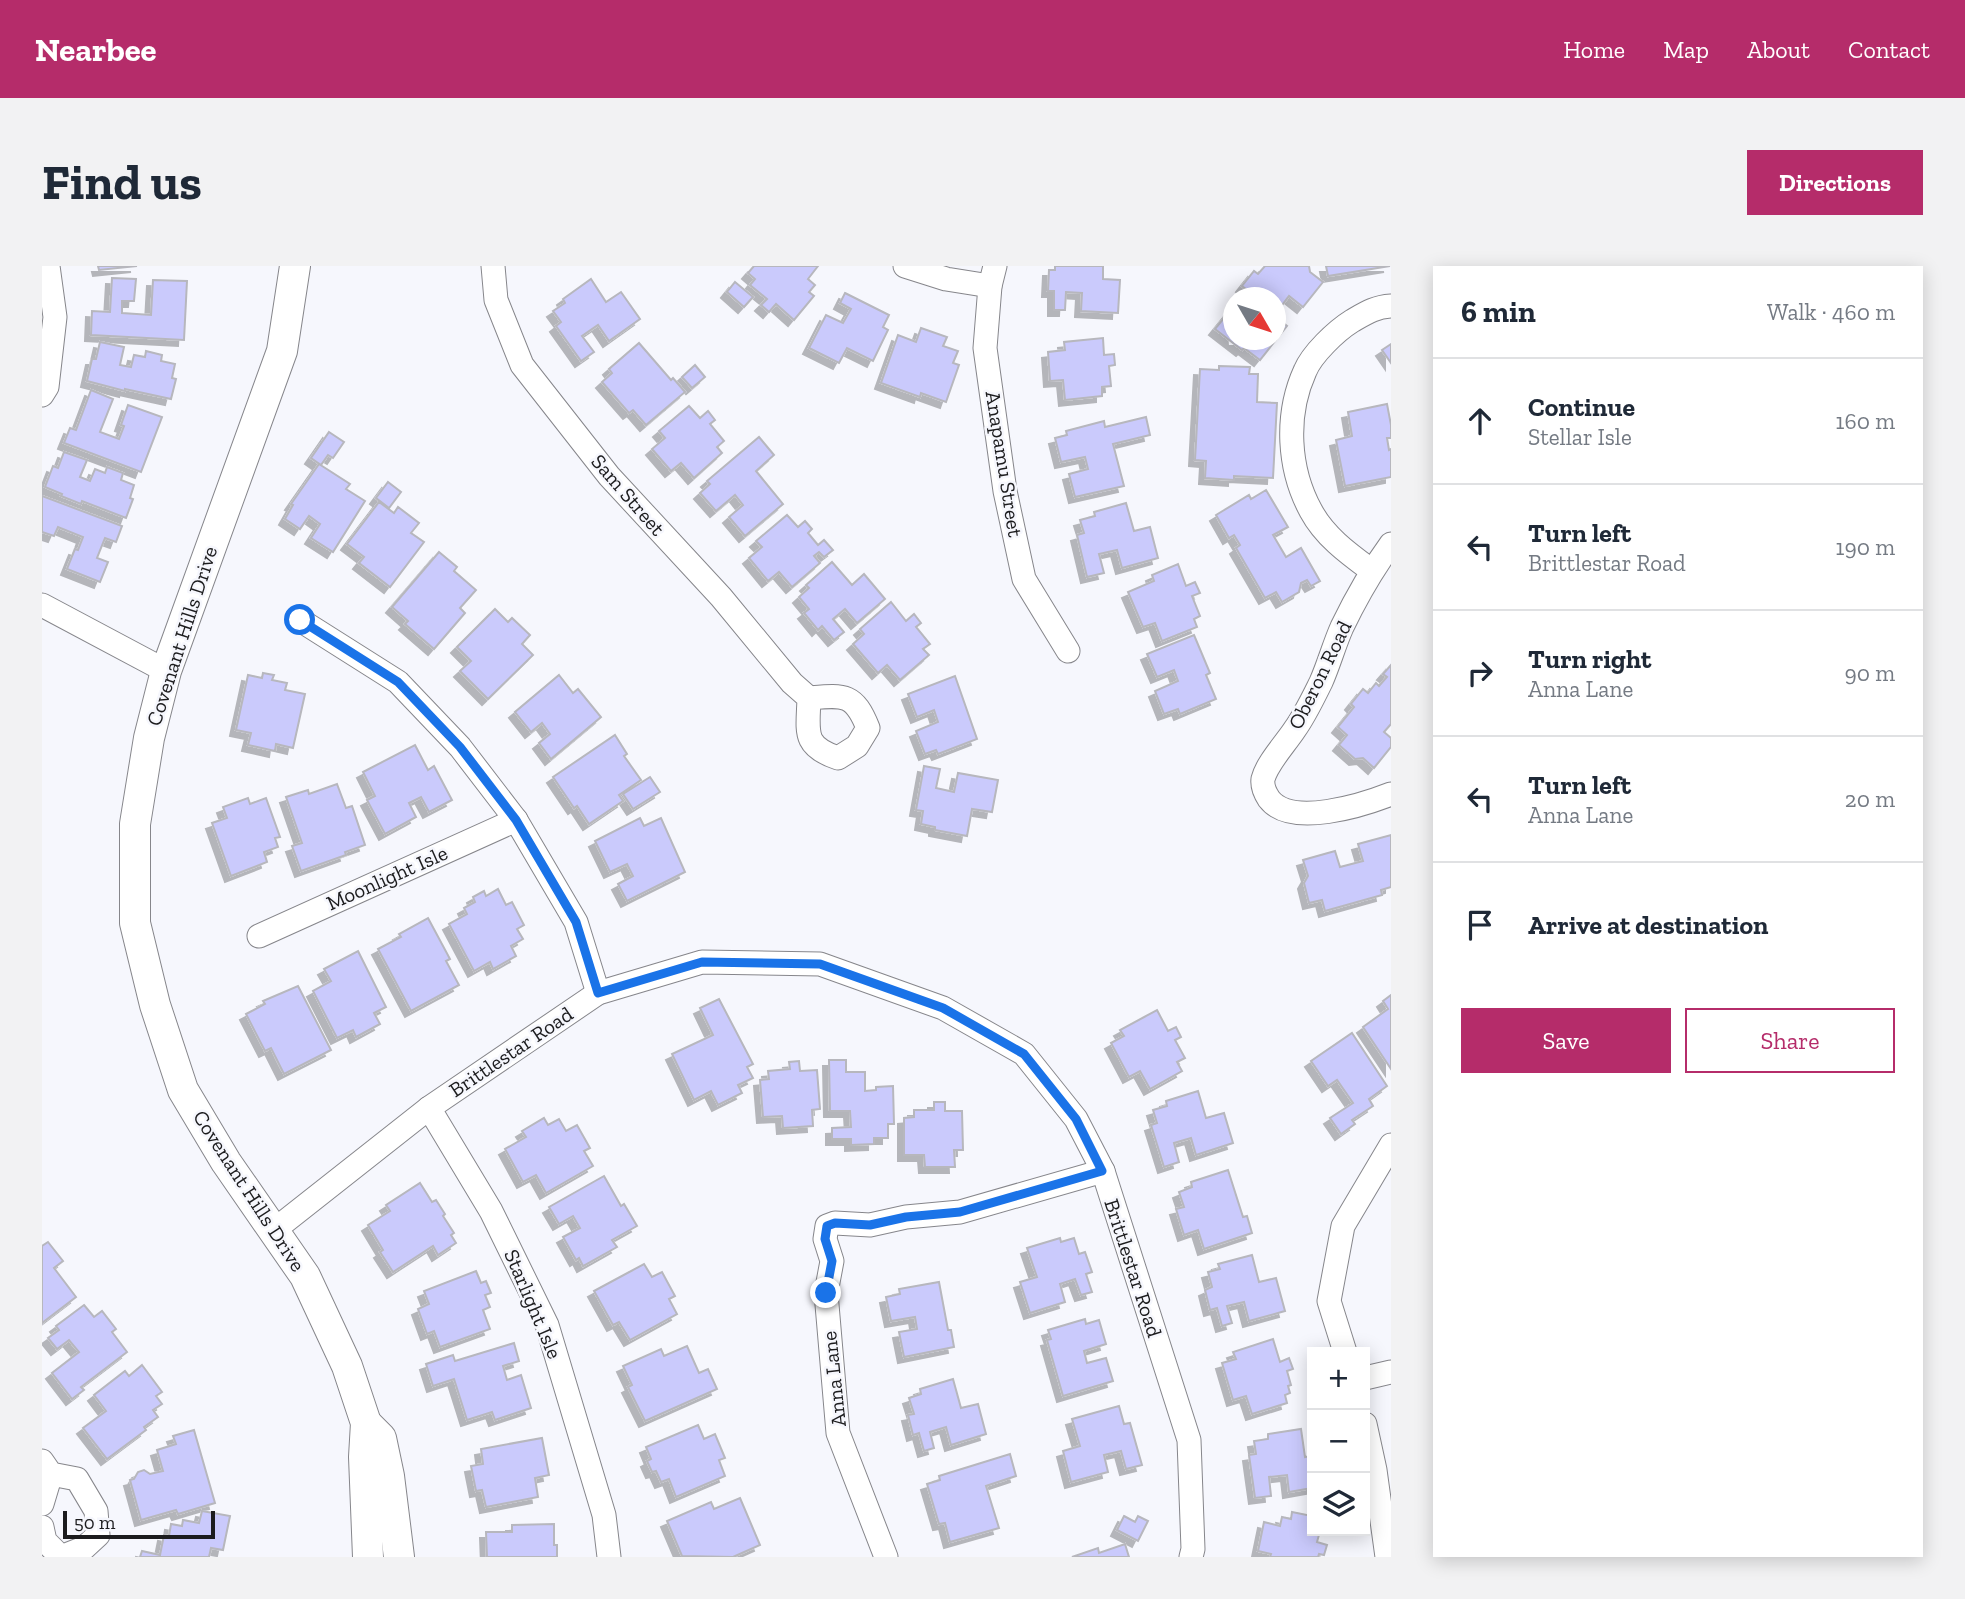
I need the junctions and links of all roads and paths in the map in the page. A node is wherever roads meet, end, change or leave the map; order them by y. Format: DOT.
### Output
graph roads {
  1 [pos="48,266"];
  2 [pos="295,266"];
  3 [pos="493,266"];
  4 [pos="905,266"];
  5 [pos="992,276"];
  6 [pos="1391,306"];
  7 [pos="42,396"];
  8 [pos="1391,544"];
  9 [pos="1372,571"];
  10 [pos="42,605"];
  11 [pos="300,620"];
  12 [pos="1068,651"];
  13 [pos="166,671"];
  14 [pos="809,698"];
  15 [pos="1391,794"];
  16 [pos="516,820"];
  17 [pos="259,936"];
  18 [pos="598,993"];
  19 [pos="429,1108"];
  20 [pos="1391,1145"];
  21 [pos="1102,1171"];
  22 [pos="273,1231"];
  23 [pos="1343,1347"];
  24 [pos="1391,1372"];
  25 [pos="1370,1377"];
  26 [pos="366,1423"];
  27 [pos="1370,1447"];
  28 [pos="47,1467"];
  29 [pos="42,1504"];
  30 [pos="42,1527"];
  31 [pos="1388,1555"];
  32 [pos="368,1557"];
  33 [pos="399,1557"];
  34 [pos="609,1557"];
  35 [pos="886,1557"];
  36 [pos="1191,1557"];
  1 -- 7 [label="street"];
  2 -- 13 [label="street, Covenant Hills Drive"];
  3 -- 14 [label="street, Sam Street"];
  4 -- 5 [label="street"];
  5 -- 12 [label="street, Anapamu Street"];
  6 -- 9 [label="street"];
  8 -- 9 [label="street, Oberon Road"];
  9 -- 15 [label="street, Oberon Road"];
  10 -- 13 [label="street"];
  11 -- 16 [label="street"];
  13 -- 22 [label="street, Covenant Hills Drive"];
  16 -- 17 [label="street, Moonlight Isle"];
  16 -- 18 [label="street"];
  18 -- 19 [label="street, Brittlestar Road"];
  18 -- 21 [label="street, Brittlestar Road"];
  19 -- 22 [label="street, Brittlestar Road"];
  19 -- 34 [label="street, Starlight Isle"];
  20 -- 23 [label="street"];
  21 -- 35 [label="street, Anna Lane"];
  21 -- 36 [label="street, Brittlestar Road"];
  22 -- 26 [label="street, Covenant Hills Drive"];
  24 -- 25 [label="street"];
  26 -- 32 [label="street, Covenant Hills Drive"];
  26 -- 33 [label="street, Covenant Hills Drive"];
  27 -- 31 [label="street"];
  28 -- 29 [label="street"];
  28 -- 30 [label="street"];
}
